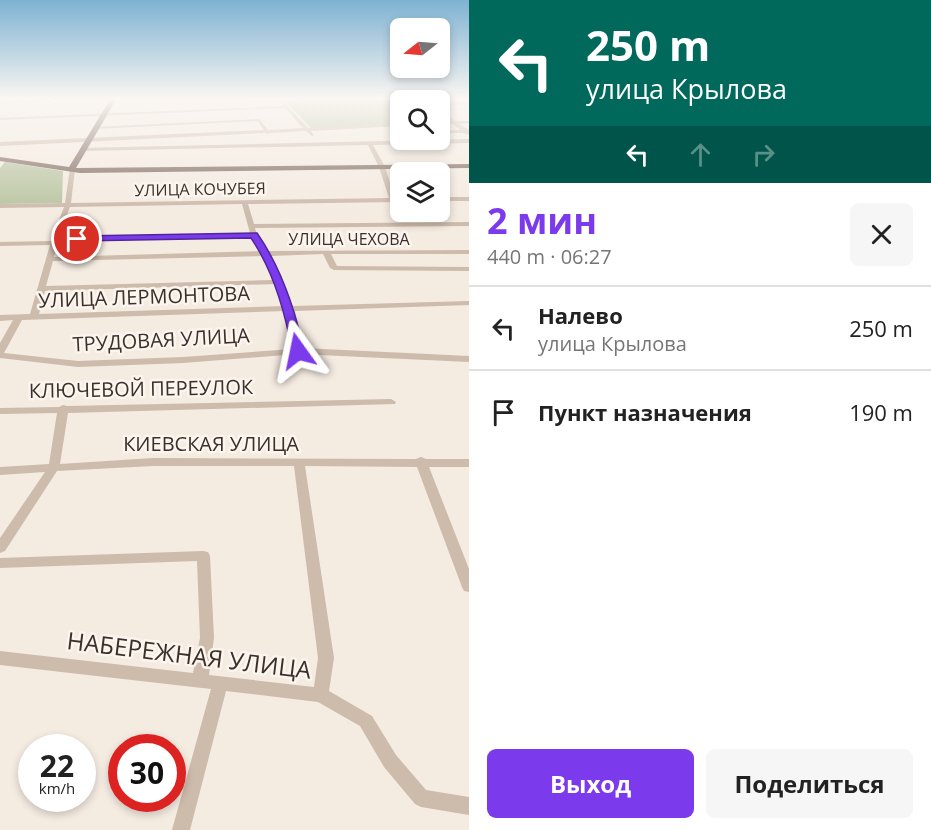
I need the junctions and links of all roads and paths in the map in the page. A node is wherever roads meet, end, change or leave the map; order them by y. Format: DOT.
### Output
graph roads {
  1 [pos="90,137"];
  2 [pos="184,137"];
  3 [pos="314,137"];
  4 [pos="87,141"];
  5 [pos="369,141"];
  6 [pos="469,141"];
  7 [pos="319,143"];
  8 [pos="0,144"];
  9 [pos="82,149"];
  10 [pos="0,159"];
  11 [pos="469,166"];
  12 [pos="382,167"];
  13 [pos="72,169"];
  14 [pos="390,185"];
  15 [pos="450,199"];
  16 [pos="469,199"];
  17 [pos="390,200"];
  18 [pos="244,202"];
  19 [pos="68,205"];
  20 [pos="0,206"];
  21 [pos="469,224"];
  22 [pos="251,226"];
  23 [pos="254,235"];
  24 [pos="54,241"];
  25 [pos="0,244"];
  26 [pos="326,252"];
  27 [pos="469,252"];
  28 [pos="266,253"];
  29 [pos="50,259"];
  30 [pos="469,269"];
  31 [pos="278,282"];
  32 [pos="42,289"];
  33 [pos="469,303"];
  34 [pos="290,309"];
  35 [pos="34,317"];
  36 [pos="0,318"];
  37 [pos="19,318"];
  38 [pos="298,351"];
  39 [pos="0,352"];
  40 [pos="469,359"];
  41 [pos="391,402"];
  42 [pos="63,408"];
  43 [pos="0,411"];
  44 [pos="422,461"];
  45 [pos="469,463"];
  46 [pos="299,464"];
  47 [pos="54,467"];
  48 [pos="0,471"];
  49 [pos="0,548"];
  50 [pos="0,563"];
  51 [pos="469,588"];
  52 [pos="0,658"];
  53 [pos="200,681"];
  54 [pos="220,684"];
  55 [pos="321,695"];
  56 [pos="469,806"];
  57 [pos="181,830"];
  1 -- 4 [label="main road"];
  2 -- 4 [label="street"];
  3 -- 7 [label="street"];
  4 -- 8 [label="street"];
  4 -- 9 [label="main road"];
  5 -- 6 [label="street"];
  5 -- 7 [label="street"];
  5 -- 12 [label="street"];
  7 -- 9 [label="street"];
  9 -- 13 [label="main road"];
  10 -- 13 [label="main road"];
  11 -- 12 [label="main road"];
  12 -- 13 [label="main road"];
  12 -- 14 [label="street"];
  13 -- 19 [label="street"];
  15 -- 16 [label="street"];
  17 -- 18 [label="street, УЛИЦА КОЧУБЕЯ"];
  18 -- 19 [label="street, УЛИЦА КОЧУБЕЯ"];
  18 -- 22 [label="street"];
  19 -- 20 [label="street, УЛИЦА КОЧУБЕЯ"];
  19 -- 24 [label="street"];
  21 -- 22 [label="street"];
  22 -- 23 [label="street"];
  23 -- 24 [label="street"];
  23 -- 28 [label="street"];
  24 -- 25 [label="street"];
  24 -- 29 [label="street"];
  26 -- 27 [label="street, УЛИЦА ЧЕХОВА"];
  26 -- 28 [label="street, УЛИЦА ЧЕХОВА"];
  26 -- 30 [label="street"];
  28 -- 29 [label="street, УЛИЦА ЧЕХОВА"];
  28 -- 31 [label="street"];
  29 -- 32 [label="street"];
  31 -- 32 [label="street"];
  31 -- 34 [label="street"];
  32 -- 35 [label="street"];
  33 -- 34 [label="street, УЛИЦА ЛЕРМОНТОВА"];
  34 -- 35 [label="street, УЛИЦА ЛЕРМОНТОВА"];
  34 -- 38 [label="street"];
  35 -- 37 [label="street, УЛИЦА ЛЕРМОНТОВА"];
  36 -- 37 [label="street, УЛИЦА ЛЕРМОНТОВА"];
  37 -- 39 [label="street, ТРУДОВАЯ УЛИЦА"];
  38 -- 39 [label="street, ТРУДОВАЯ УЛИЦА"];
  38 -- 40 [label="street, ТРУДОВАЯ УЛИЦА"];
  41 -- 42 [label="street, КЛЮЧЕВОЙ ПЕРЕУЛОК"];
  42 -- 43 [label="street, КЛЮЧЕВОЙ ПЕРЕУЛОК"];
  42 -- 47 [label="street"];
  44 -- 45 [label="street, КИЕВСКАЯ УЛИЦА"];
  44 -- 46 [label="street, КИЕВСКАЯ УЛИЦА"];
  44 -- 51 [label="street"];
  46 -- 47 [label="street, КИЕВСКАЯ УЛИЦА"];
  46 -- 55 [label="street"];
  47 -- 48 [label="street, КИЕВСКАЯ УЛИЦА"];
  47 -- 49 [label="street"];
  50 -- 53 [label="street"];
  52 -- 53 [label="street, НАБЕРЕЖНАЯ УЛИЦА"];
  53 -- 54 [label="street, НАБЕРЕЖНАЯ УЛИЦА"];
  54 -- 55 [label="street, НАБЕРЕЖНАЯ УЛИЦА"];
  54 -- 57 [label="street"];
  55 -- 56 [label="street, НАБЕРЕЖНАЯ УЛИЦА"];
}
